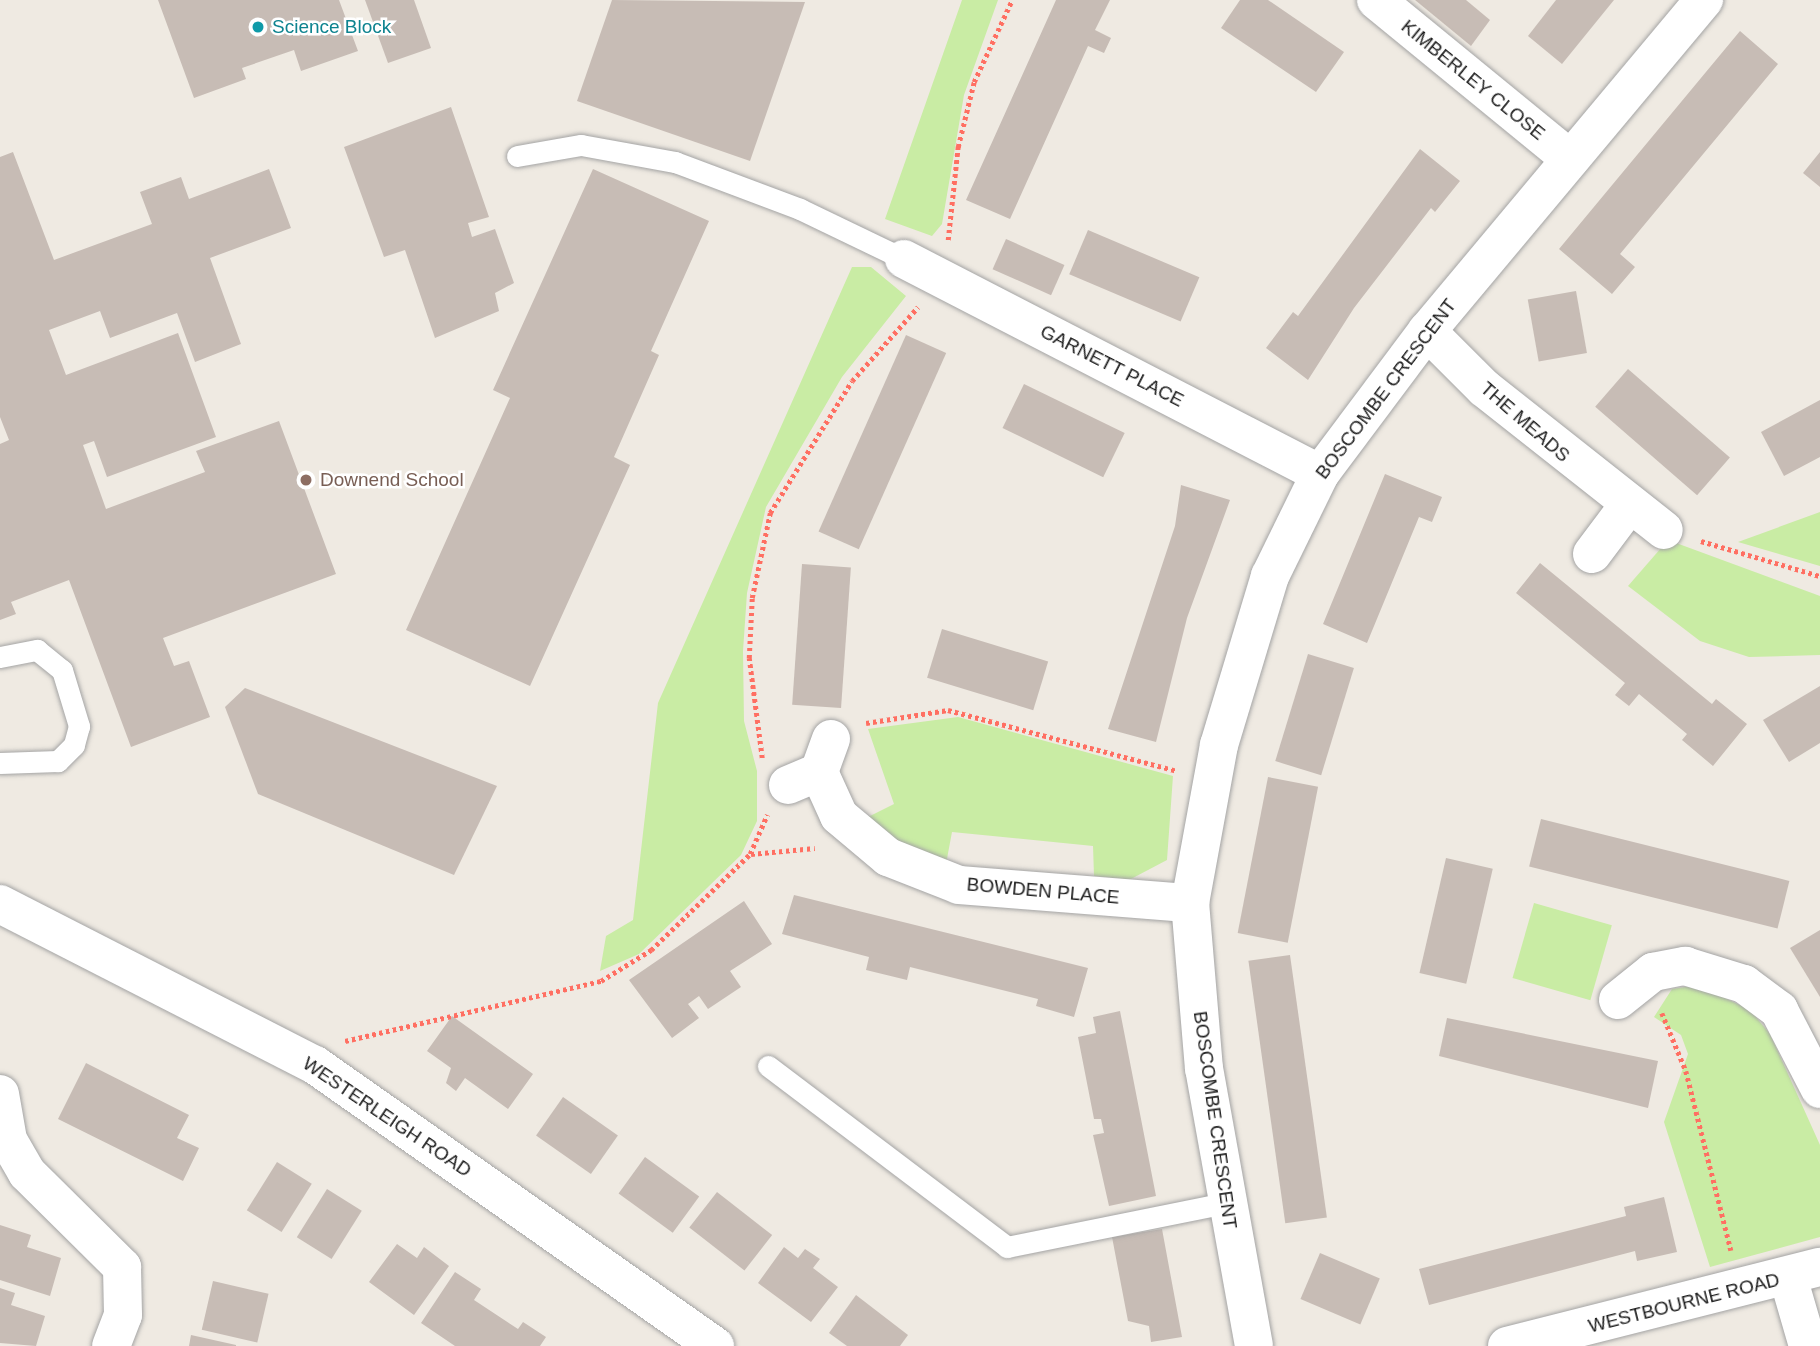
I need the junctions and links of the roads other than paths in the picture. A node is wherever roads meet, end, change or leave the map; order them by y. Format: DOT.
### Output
graph roads {
  1 [pos="1376,0"];
  2 [pos="1704,0"];
  3 [pos="517,156"];
  4 [pos="1570,159"];
  5 [pos="904,259"];
  6 [pos="1427,331"];
  7 [pos="1320,474"];
  8 [pos="1628,506"];
  9 [pos="1664,530"];
  10 [pos="1592,554"];
  11 [pos="0,657"];
  12 [pos="0,763"];
  13 [pos="794,773"];
  14 [pos="1190,903"];
  15 [pos="0,904"];
  16 [pos="1618,1000"];
  17 [pos="768,1066"];
  18 [pos="1820,1089"];
  19 [pos="0,1094"];
  20 [pos="1226,1203"];
  21 [pos="1804,1272"];
  22 [pos="111,1346"];
  23 [pos="715,1346"];
  24 [pos="1254,1346"];
  25 [pos="1507,1346"];
  26 [pos="1808,1346"];
  1 -- 4 [label="street, KIMBERLEY CLOSE"];
  2 -- 4 [label="street, BOSCOMBE CRESCENT"];
  3 -- 5 [label="lane"];
  4 -- 6 [label="street, BOSCOMBE CRESCENT"];
  5 -- 7 [label="street, GARNETT PLACE"];
  6 -- 7 [label="street, BOSCOMBE CRESCENT"];
  6 -- 8 [label="street, THE MEADS"];
  7 -- 14 [label="street, BOSCOMBE CRESCENT"];
  8 -- 9 [label="street, THE MEADS"];
  8 -- 10 [label="street"];
  11 -- 12 [label="lane"];
  13 -- 14 [label="street, BOWDEN PLACE"];
  14 -- 20 [label="street, BOSCOMBE CRESCENT"];
  15 -- 23 [label="street, WESTERLEIGH ROAD"];
  16 -- 18 [label="street"];
  17 -- 20 [label="lane"];
  19 -- 22 [label="street"];
  20 -- 24 [label="street, BOSCOMBE CRESCENT"];
  21 -- 25 [label="street, WESTBOURNE ROAD"];
  21 -- 26 [label="street"];
}
